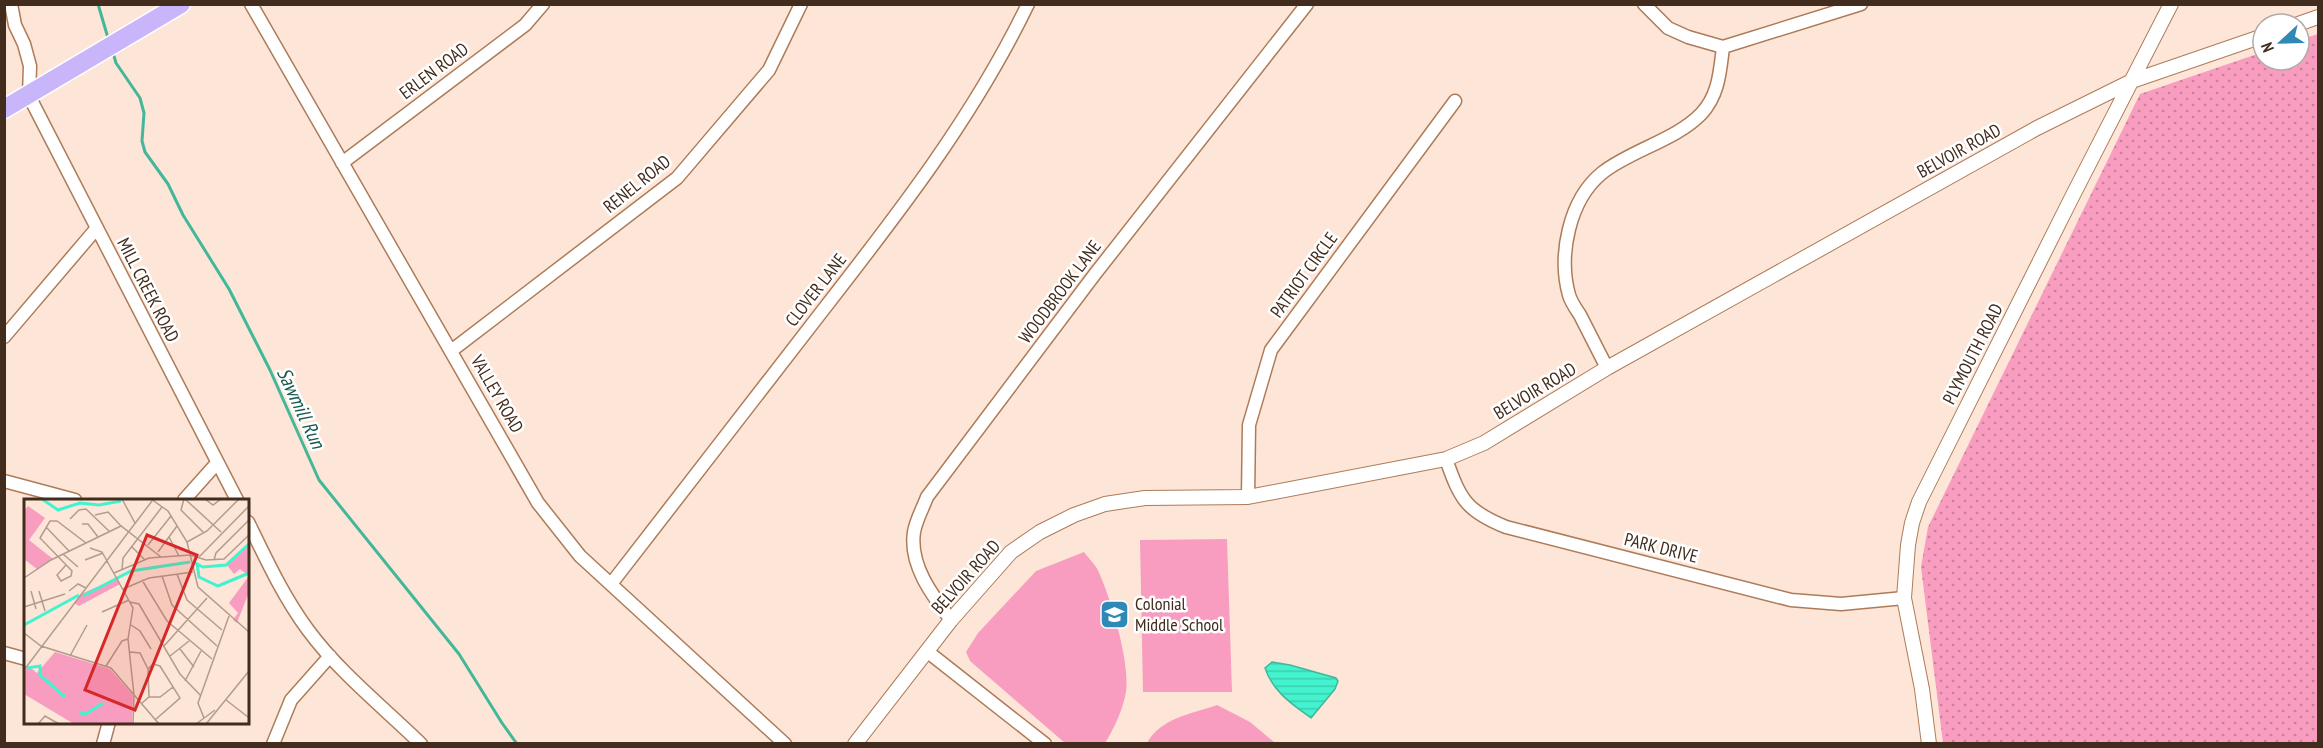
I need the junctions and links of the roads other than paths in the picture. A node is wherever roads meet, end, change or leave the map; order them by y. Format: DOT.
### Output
graph roads {
  1 [pos="11,4"];
  2 [pos="181,4"];
  3 [pos="251,4"];
  4 [pos="543,4"];
  5 [pos="801,4"];
  6 [pos="1028,4"];
  7 [pos="1307,4"];
  8 [pos="1644,4"];
  9 [pos="1861,4"];
  10 [pos="2172,4"];
  11 [pos="1838,8"];
  12 [pos="2251,40"];
  13 [pos="1723,46"];
  14 [pos="2132,81"];
  15 [pos="29,96"];
  16 [pos="1455,101"];
  17 [pos="4,109"];
  18 [pos="342,163"];
  19 [pos="96,229"];
  20 [pos="4,338"];
  21 [pos="451,351"];
  22 [pos="1607,368"];
  23 [pos="1446,459"];
  24 [pos="217,463"];
  25 [pos="4,481"];
  26 [pos="1248,497"];
  27 [pos="68,499"];
  28 [pos="186,499"];
  29 [pos="236,499"];
  30 [pos="249,524"];
  31 [pos="611,584"];
  32 [pos="1904,598"];
  33 [pos="951,620"];
  34 [pos="928,652"];
  35 [pos="4,653"];
  36 [pos="330,656"];
  37 [pos="24,658"];
  38 [pos="109,724"];
  39 [pos="103,744"];
  40 [pos="273,744"];
  41 [pos="421,744"];
  42 [pos="785,744"];
  43 [pos="855,744"];
  44 [pos="1045,744"];
  45 [pos="1929,744"];
  1 -- 15 [label="street"];
  2 -- 15 [label="main road"];
  3 -- 18 [label="street, VALLEY ROAD"];
  4 -- 18 [label="street, ERLEN ROAD"];
  5 -- 21 [label="street, RENEL ROAD"];
  6 -- 31 [label="street, CLOVER LANE"];
  7 -- 33 [label="street, WOODBROOK LANE"];
  8 -- 13 [label="street"];
  9 -- 11 [label="street"];
  10 -- 14 [label="street, PLYMOUTH ROAD"];
  11 -- 13 [label="street"];
  12 -- 14 [label="street, BELVOIR ROAD"];
  13 -- 22 [label="street"];
  14 -- 22 [label="street, BELVOIR ROAD"];
  14 -- 32 [label="street, PLYMOUTH ROAD"];
  15 -- 17 [label="main road"];
  15 -- 19 [label="street, MILL CREEK ROAD"];
  16 -- 26 [label="street, PATRIOT CIRCLE"];
  18 -- 21 [label="street, VALLEY ROAD"];
  19 -- 20 [label="street"];
  19 -- 24 [label="street, MILL CREEK ROAD"];
  21 -- 31 [label="street, VALLEY ROAD"];
  22 -- 23 [label="street, BELVOIR ROAD"];
  23 -- 26 [label="street, BELVOIR ROAD"];
  23 -- 32 [label="street, PARK DRIVE"];
  24 -- 28 [label="street"];
  24 -- 29 [label="street, MILL CREEK ROAD"];
  25 -- 27 [label="street"];
  26 -- 33 [label="street, BELVOIR ROAD"];
  30 -- 36 [label="street"];
  31 -- 42 [label="street, VALLEY ROAD"];
  32 -- 45 [label="street, PLYMOUTH ROAD"];
  33 -- 34 [label="street, BELVOIR ROAD"];
  34 -- 43 [label="street, BELVOIR ROAD"];
  34 -- 44 [label="street"];
  35 -- 37 [label="street"];
  36 -- 40 [label="street"];
  36 -- 41 [label="street"];
  38 -- 39 [label="street"];
}
